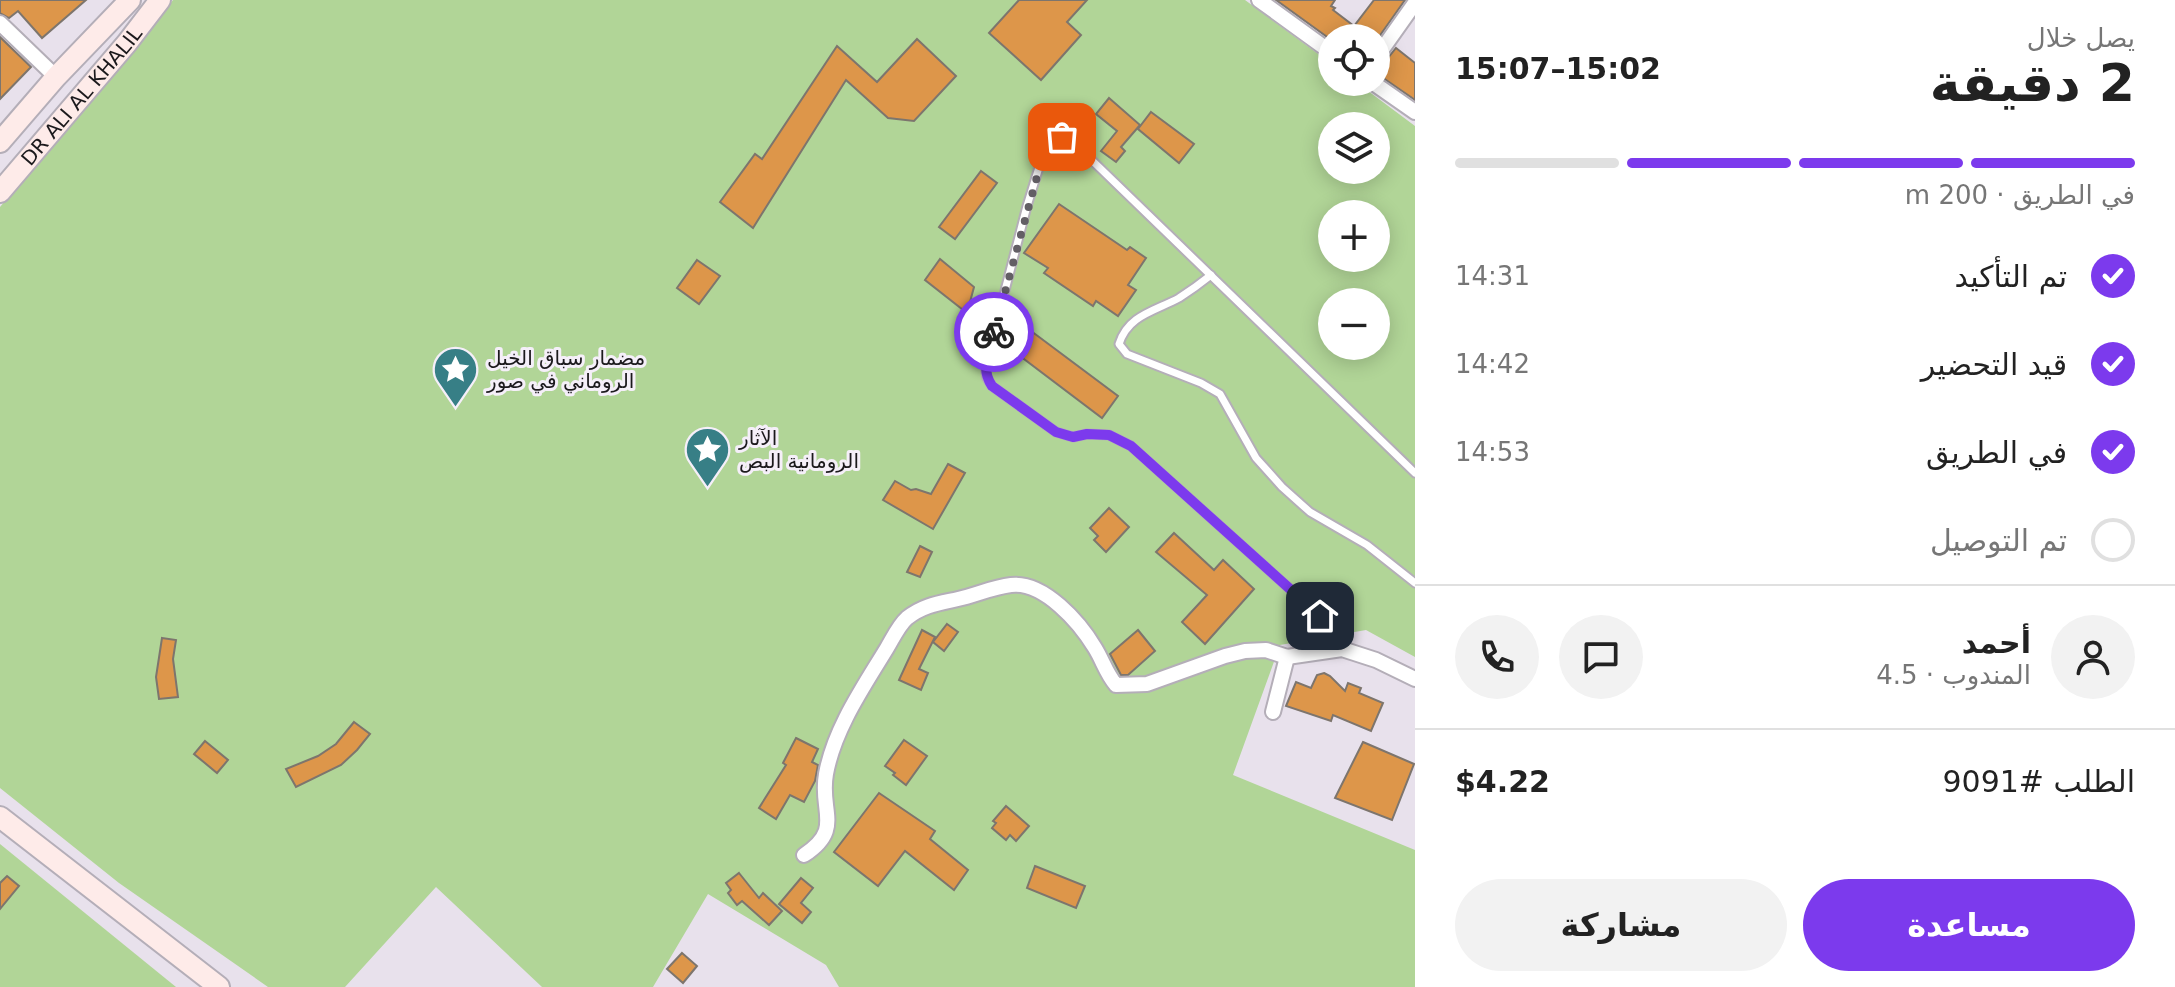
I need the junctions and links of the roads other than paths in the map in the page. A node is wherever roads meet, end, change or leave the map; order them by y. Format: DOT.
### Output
graph roads {
  1 [pos="130,0"];
  2 [pos="160,0"];
  3 [pos="1259,0"];
  4 [pos="1415,3"];
  5 [pos="0,23"];
  6 [pos="1390,38"];
  7 [pos="88,43"];
  8 [pos="1318,43"];
  9 [pos="110,62"];
  10 [pos="56,77"];
  11 [pos="1390,95"];
  12 [pos="1415,112"];
  13 [pos="0,142"];
  14 [pos="0,192"];
  15 [pos="1211,275"];
  16 [pos="1415,473"];
  17 [pos="1415,583"];
  18 [pos="1342,649"];
  19 [pos="1287,657"];
  20 [pos="1415,679"];
  21 [pos="1273,712"];
  22 [pos="0,817"];
  23 [pos="804,855"];
  24 [pos="219,987"];
  1 -- 7 [label="street"];
  2 -- 9 [label="street, DR ALI AL KHALIL"];
  3 -- 8 [label="street"];
  4 -- 6 [label="street"];
  5 -- 10 [label="street"];
  7 -- 9 [label="street"];
  7 -- 10 [label="street"];
  9 -- 14 [label="street, DR ALI AL KHALIL"];
  10 -- 13 [label="street"];
  11 -- 12 [label="street"];
  15 -- 16 [label="lane"];
  15 -- 17 [label="lane"];
  15 -- 18 [label="lane"];
  18 -- 19 [label="street"];
  18 -- 20 [label="street"];
  19 -- 21 [label="street"];
  19 -- 23 [label="street"];
  22 -- 24 [label="street"];
}
